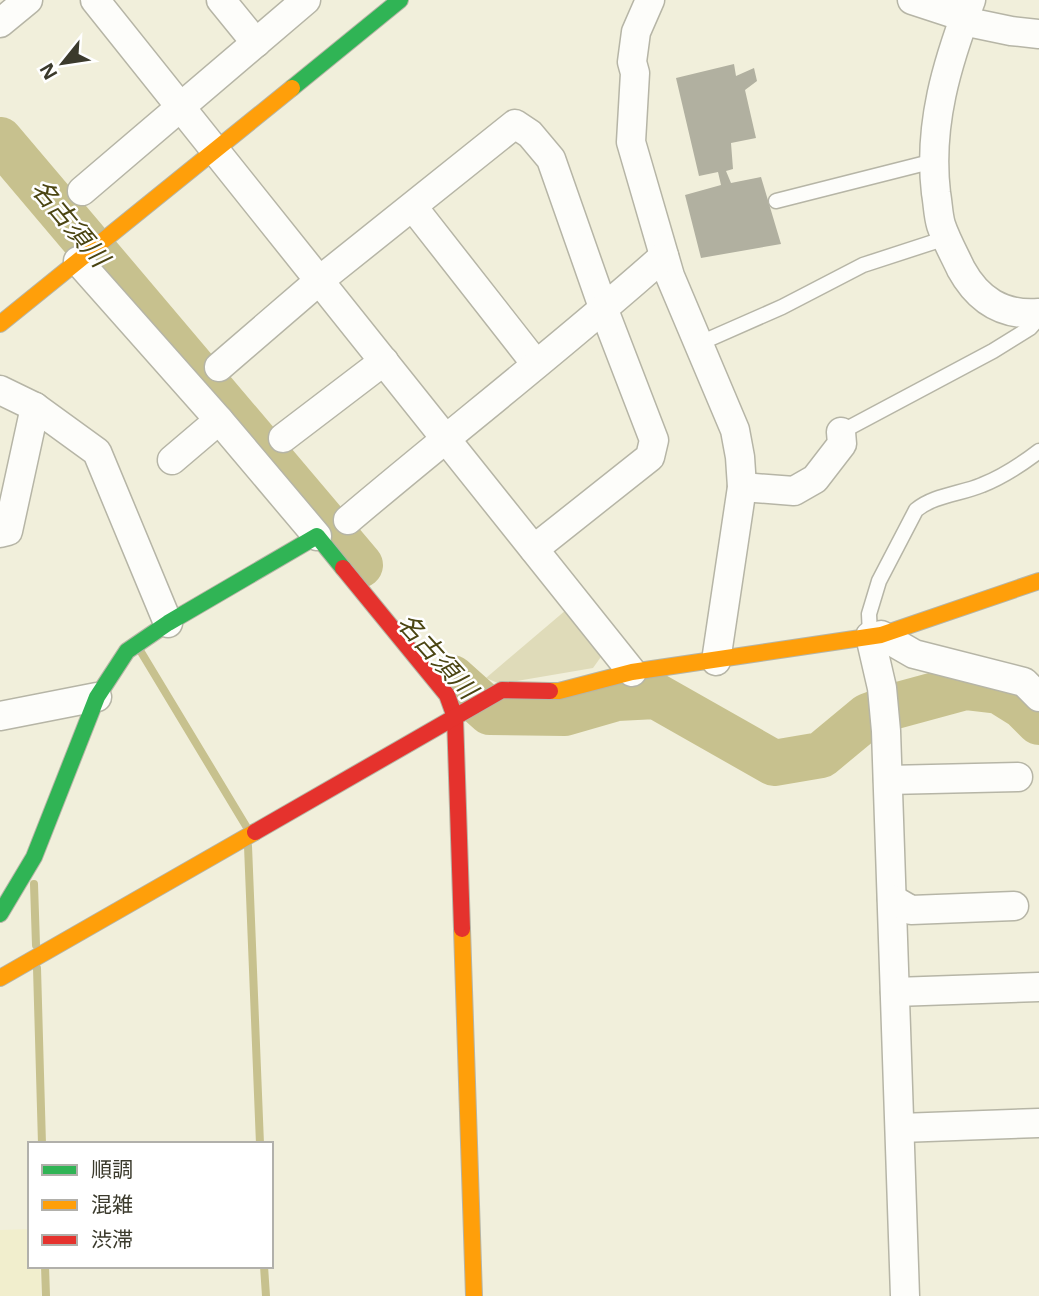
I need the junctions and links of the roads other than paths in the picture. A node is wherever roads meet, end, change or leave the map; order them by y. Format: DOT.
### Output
graph roads {
  1 [pos="28,0"];
  2 [pos="96,0"];
  3 [pos="220,0"];
  4 [pos="306,0"];
  5 [pos="400,0"];
  6 [pos="650,0"];
  7 [pos="912,0"];
  8 [pos="966,13"];
  9 [pos="0,23"];
  10 [pos="1039,34"];
  11 [pos="256,43"];
  12 [pos="181,107"];
  13 [pos="216,150"];
  14 [pos="934,162"];
  15 [pos="82,191"];
  16 [pos="776,201"];
  17 [pos="413,207"];
  18 [pos="946,238"];
  19 [pos="664,256"];
  20 [pos="79,261"];
  21 [pos="320,280"];
  22 [pos="604,310"];
  23 [pos="1039,313"];
  24 [pos="1039,318"];
  25 [pos="0,324"];
  26 [pos="698,344"];
  27 [pos="384,361"];
  28 [pos="536,364"];
  29 [pos="219,367"];
  30 [pos="0,390"];
  31 [pos="35,407"];
  32 [pos="219,420"];
  33 [pos="841,432"];
  34 [pos="283,438"];
  35 [pos="445,438"];
  36 [pos="1039,451"];
  37 [pos="172,460"];
  38 [pos="742,487"];
  39 [pos="348,520"];
  40 [pos="0,533"];
  41 [pos="317,536"];
  42 [pos="534,549"];
  43 [pos="1039,581"];
  44 [pos="174,620"];
  45 [pos="876,636"];
  46 [pos="716,661"];
  47 [pos="632,672"];
  48 [pos="1028,673"];
  49 [pos="97,697"];
  50 [pos="1039,697"];
  51 [pos="0,716"];
  52 [pos="457,716"];
  53 [pos="1018,777"];
  54 [pos="888,780"];
  55 [pos="892,899"];
  56 [pos="1014,905"];
  57 [pos="0,914"];
  58 [pos="0,978"];
  59 [pos="1039,987"];
  60 [pos="895,992"];
  61 [pos="1039,1123"];
  62 [pos="900,1128"];
  63 [pos="474,1296"];
  64 [pos="905,1296"];
  1 -- 9 [label="street"];
  2 -- 12 [label="street"];
  3 -- 11 [label="street"];
  4 -- 11 [label="street"];
  5 -- 13 [label="street"];
  6 -- 19 [label="street"];
  7 -- 8 [label="street"];
  8 -- 10 [label="street"];
  8 -- 14 [label="street"];
  11 -- 12 [label="street"];
  12 -- 13 [label="street"];
  12 -- 15 [label="street"];
  13 -- 20 [label="street"];
  13 -- 21 [label="street"];
  14 -- 16 [label="lane"];
  14 -- 18 [label="street"];
  17 -- 21 [label="street"];
  17 -- 22 [label="street"];
  17 -- 28 [label="street"];
  18 -- 23 [label="street"];
  18 -- 26 [label="lane"];
  19 -- 22 [label="street"];
  19 -- 26 [label="street"];
  20 -- 25 [label="street"];
  20 -- 32 [label="street"];
  21 -- 27 [label="street"];
  21 -- 29 [label="street"];
  22 -- 28 [label="street"];
  22 -- 42 [label="street"];
  24 -- 33 [label="lane"];
  26 -- 38 [label="street"];
  27 -- 34 [label="street"];
  27 -- 35 [label="street"];
  28 -- 35 [label="street"];
  30 -- 31 [label="street"];
  31 -- 40 [label="street"];
  31 -- 44 [label="street"];
  32 -- 37 [label="street"];
  32 -- 41 [label="street"];
  33 -- 38 [label="street"];
  35 -- 39 [label="street"];
  35 -- 42 [label="street"];
  36 -- 45 [label="lane"];
  38 -- 46 [label="street"];
  41 -- 44 [label="street"];
  41 -- 52 [label="street"];
  42 -- 47 [label="street"];
  43 -- 45 [label="street"];
  44 -- 49 [label="street"];
  45 -- 46 [label="street"];
  45 -- 48 [label="street"];
  45 -- 54 [label="street"];
  46 -- 47 [label="street"];
  47 -- 52 [label="street"];
  48 -- 50 [label="street"];
  49 -- 51 [label="street"];
  49 -- 57 [label="street"];
  52 -- 58 [label="street"];
  52 -- 63 [label="street"];
  53 -- 54 [label="street"];
  54 -- 55 [label="street"];
  55 -- 56 [label="street"];
  55 -- 60 [label="street"];
  59 -- 60 [label="street"];
  60 -- 62 [label="street"];
  61 -- 62 [label="street"];
  62 -- 64 [label="street"];
}
